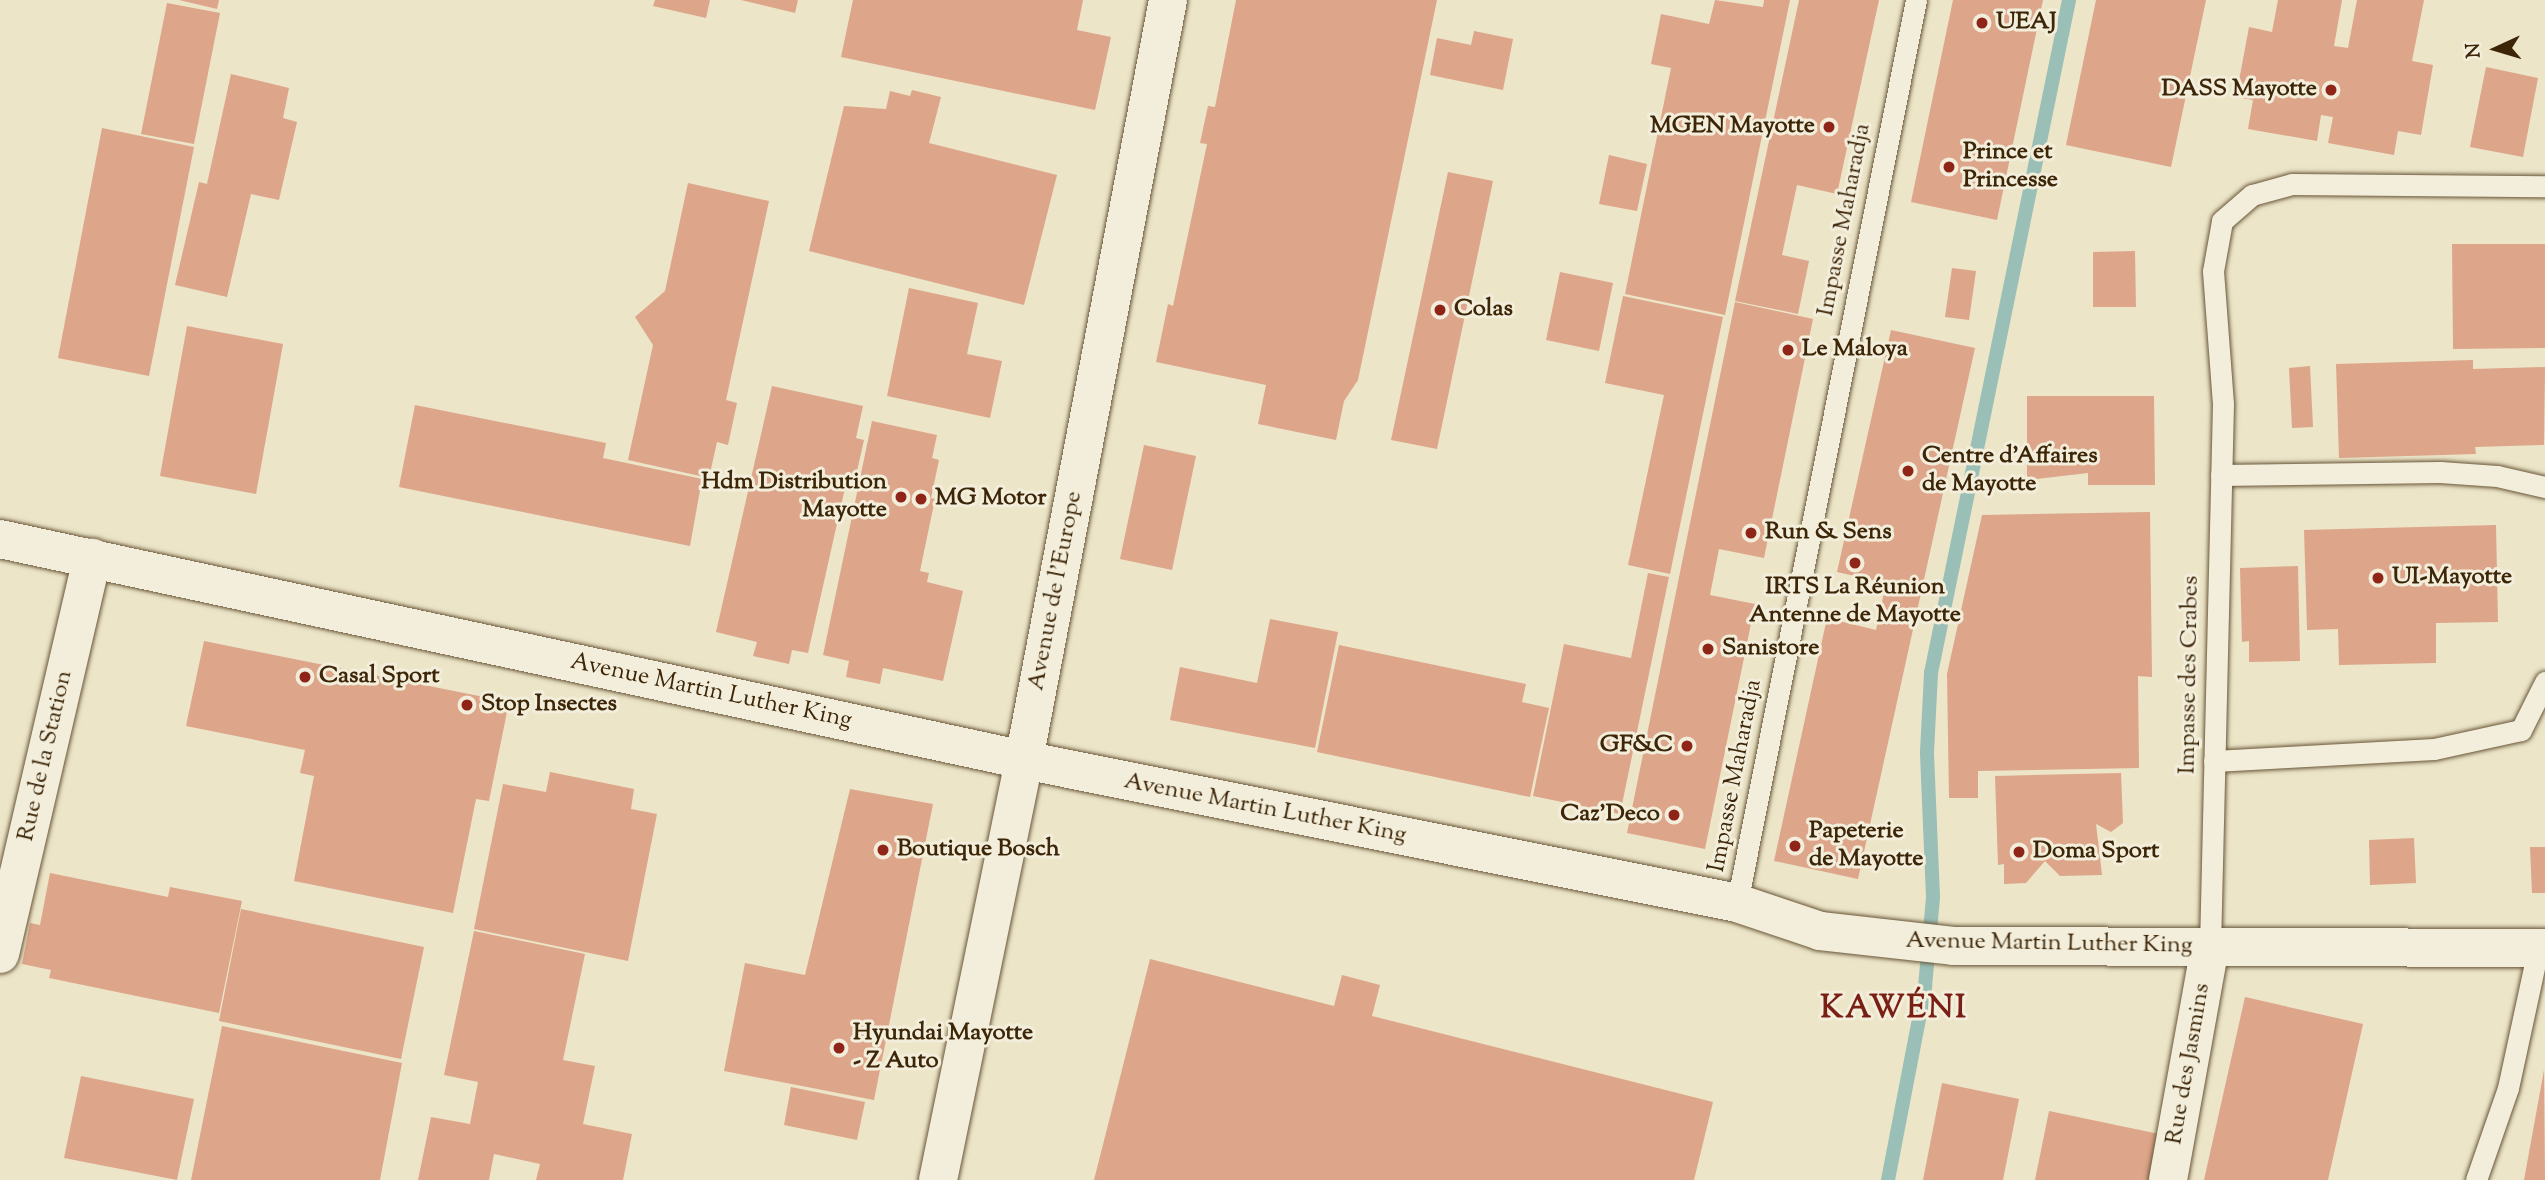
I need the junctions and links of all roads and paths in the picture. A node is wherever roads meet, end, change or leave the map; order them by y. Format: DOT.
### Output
graph roads {
  1 [pos="1168,0"];
  2 [pos="1916,0"];
  3 [pos="2545,186"];
  4 [pos="2221,475"];
  5 [pos="2545,487"];
  6 [pos="0,539"];
  7 [pos="92,558"];
  8 [pos="2545,682"];
  9 [pos="1024,760"];
  10 [pos="2214,761"];
  11 [pos="1737,903"];
  12 [pos="2210,947"];
  13 [pos="2541,948"];
  14 [pos="0,954"];
  15 [pos="938,1180"];
  16 [pos="2168,1180"];
  17 [pos="2476,1180"];
  1 -- 9 [label="street, Avenue de l’Europe"];
  2 -- 11 [label="lane, Impasse Maharadja"];
  3 -- 4 [label="lane, Impasse des Crabes"];
  4 -- 5 [label="lane"];
  4 -- 10 [label="lane, Impasse des Crabes"];
  6 -- 7 [label="street, Avenue Martin Luther King"];
  7 -- 9 [label="street, Avenue Martin Luther King"];
  7 -- 14 [label="street, Rue de la Station"];
  8 -- 10 [label="lane"];
  9 -- 11 [label="street, Avenue Martin Luther King"];
  9 -- 15 [label="street, Avenue de l’Europe"];
  10 -- 12 [label="lane, Impasse des Crabes"];
  11 -- 12 [label="street, Avenue Martin Luther King"];
  12 -- 13 [label="street, Avenue Martin Luther King"];
  12 -- 16 [label="street, Rue des Jasmins"];
  13 -- 17 [label="lane"];
}
